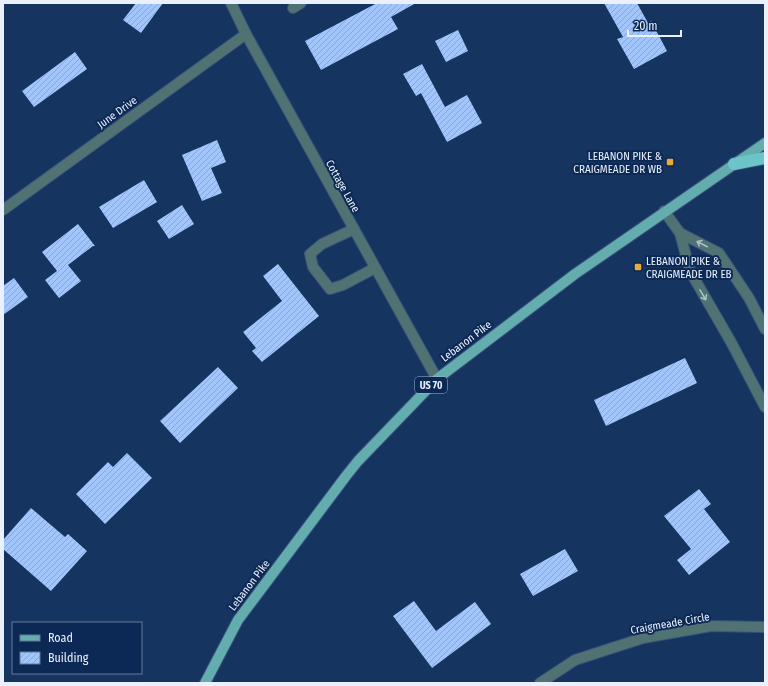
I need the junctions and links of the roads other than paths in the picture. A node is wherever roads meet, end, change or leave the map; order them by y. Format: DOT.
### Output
graph roads {
  1 [pos="231,3"];
  2 [pos="246,34"];
  3 [pos="765,143"];
  4 [pos="765,158"];
  5 [pos="734,164"];
  6 [pos="3,210"];
  7 [pos="664,211"];
  8 [pos="354,229"];
  9 [pos="680,233"];
  10 [pos="375,268"];
  11 [pos="765,329"];
  12 [pos="437,379"];
  13 [pos="765,407"];
  14 [pos="765,627"];
  15 [pos="205,683"];
  16 [pos="540,683"];
  1 -- 2 [label="street, Cottage Lane"];
  2 -- 6 [label="street, June Drive"];
  2 -- 8 [label="street, Cottage Lane"];
  3 -- 5 [label="main road, Lebanon Pike / US 70"];
  4 -- 5 [label="highway"];
  5 -- 7 [label="main road, Lebanon Pike / US 70"];
  7 -- 9 [label="street"];
  7 -- 12 [label="main road, Lebanon Pike / US 70"];
  8 -- 10 [label="street, Cottage Lane"];
  8 -- 10 [label="street"];
  11 -- 9 [label="street, one-way"];
  9 -- 13 [label="street, one-way"];
  10 -- 12 [label="street, Cottage Lane"];
  12 -- 15 [label="main road, Lebanon Pike / US 70"];
  14 -- 16 [label="street, Craigmeade Circle"];
}
